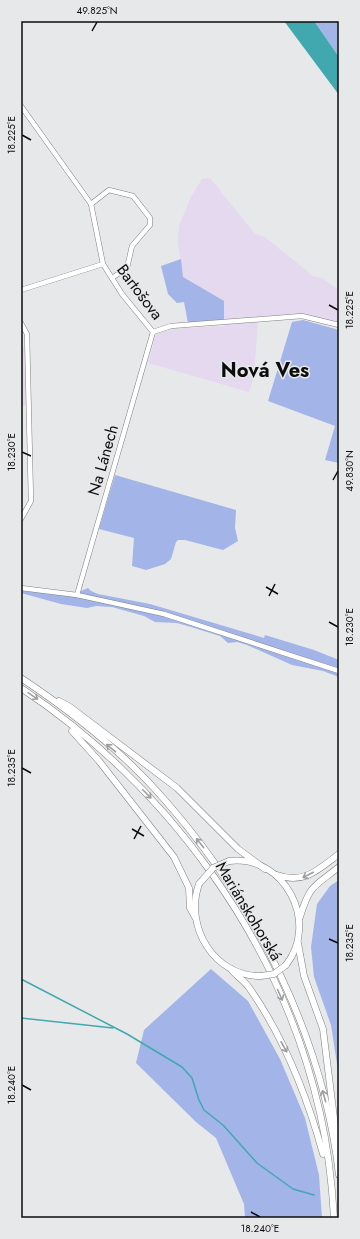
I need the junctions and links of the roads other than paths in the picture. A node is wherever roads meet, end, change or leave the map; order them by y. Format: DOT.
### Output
graph roads {
  1 [pos="21,106"];
  2 [pos="91,204"];
  3 [pos="103,264"];
  4 [pos="112,278"];
  5 [pos="21,290"];
  6 [pos="21,322"];
  7 [pos="339,326"];
  8 [pos="153,332"];
  9 [pos="21,519"];
  10 [pos="21,588"];
  11 [pos="77,595"];
  12 [pos="339,671"];
  13 [pos="21,678"];
  14 [pos="21,688"];
  15 [pos="49,697"];
  16 [pos="44,704"];
  17 [pos="339,854"];
  18 [pos="339,867"];
  19 [pos="265,869"];
  20 [pos="272,874"];
  21 [pos="195,917"];
  22 [pos="300,919"];
  23 [pos="298,943"];
  24 [pos="231,969"];
  25 [pos="338,1162"];
  26 [pos="339,1175"];
  27 [pos="332,1182"];
  28 [pos="334,1218"];
  1 -- 2 [label="street, Bartošova"];
  2 -- 3 [label="street, Bartošova"];
  2 -- 4 [label="street"];
  3 -- 4 [label="street, Bartošova"];
  3 -- 5 [label="street"];
  4 -- 8 [label="street, Bartošova"];
  6 -- 9 [label="street"];
  7 -- 8 [label="street, Bartošova"];
  8 -- 11 [label="street, Na Lánech"];
  10 -- 11 [label="street"];
  11 -- 12 [label="street"];
  13 -- 15 [label="main road, Mariánskohorská"];
  14 -- 16 [label="main road, Mariánskohorská, one-way"];
  15 -- 19 [label="main road"];
  25 -- 15 [label="main road, Mariánskohorská, one-way"];
  16 -- 21 [label="main road"];
  16 -- 27 [label="main road, Mariánskohorská, one-way"];
  17 -- 20 [label="main road, one-way"];
  18 -- 22 [label="main road"];
  19 -- 20 [label="main road"];
  19 -- 21 [label="main road, bridge"];
  20 -- 22 [label="main road"];
  21 -- 24 [label="main road"];
  22 -- 23 [label="main road"];
  23 -- 24 [label="main road, bridge"];
  23 -- 25 [label="main road"];
  24 -- 27 [label="main road, one-way"];
  25 -- 26 [label="main road, Mariánskohorská"];
  27 -- 28 [label="main road, Mariánskohorská"];
}
